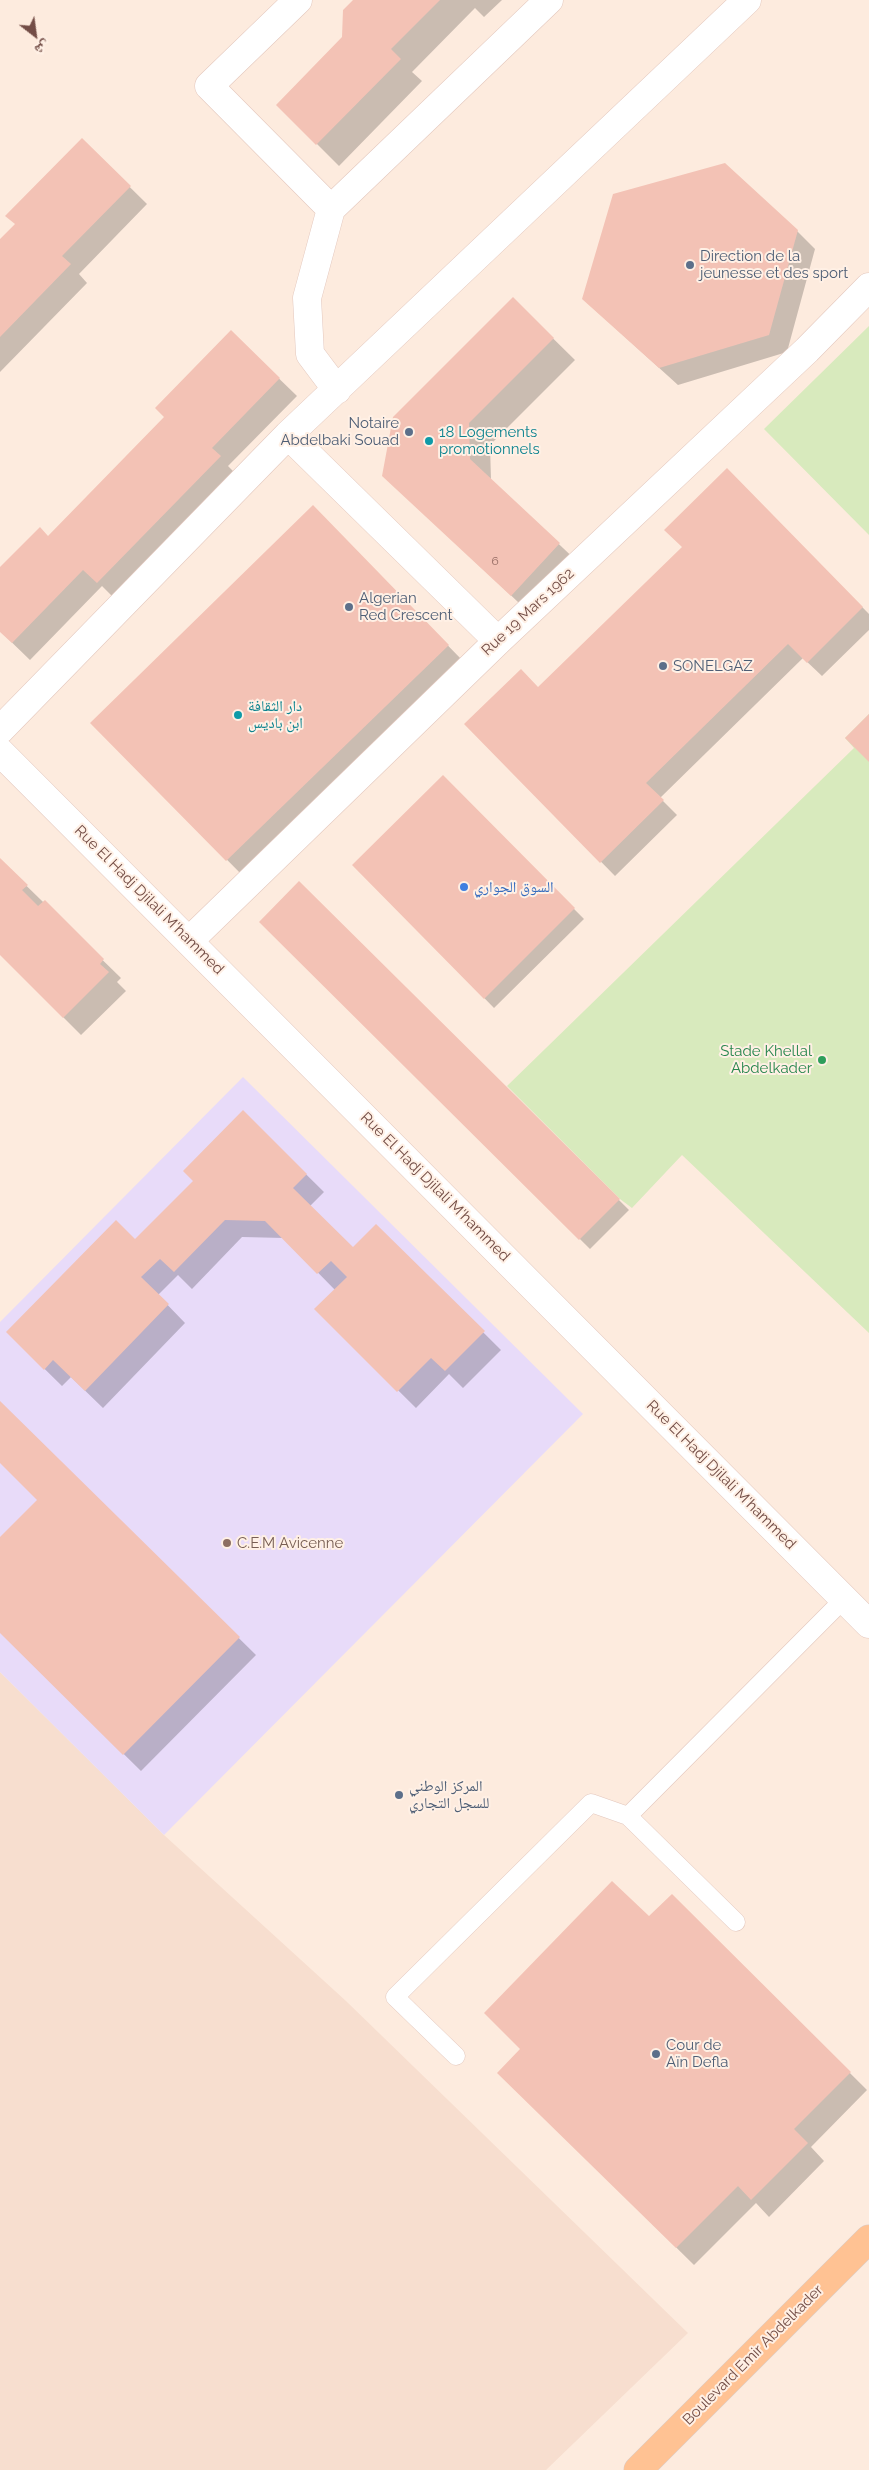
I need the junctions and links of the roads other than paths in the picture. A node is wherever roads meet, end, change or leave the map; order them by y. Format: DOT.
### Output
graph roads {
  1 [pos="298,0"];
  2 [pos="549,0"];
  3 [pos="747,0"];
  4 [pos="331,209"];
  5 [pos="869,287"];
  6 [pos="337,390"];
  7 [pos="288,436"];
  8 [pos="498,641"];
  9 [pos="0,730"];
  10 [pos="0,752"];
  11 [pos="190,940"];
  12 [pos="844,1599"];
  13 [pos="869,1624"];
  14 [pos="628,1816"];
  15 [pos="736,1922"];
  16 [pos="456,2056"];
  17 [pos="869,2239"];
  18 [pos="638,2470"];
  1 -- 4 [label="street"];
  2 -- 4 [label="street"];
  3 -- 6 [label="street"];
  4 -- 6 [label="street"];
  5 -- 8 [label="street, Rue 19 Mars 1962"];
  6 -- 7 [label="street"];
  7 -- 8 [label="street"];
  7 -- 9 [label="street"];
  8 -- 11 [label="street, Rue 19 Mars 1962"];
  10 -- 11 [label="street, Rue El Hadj Djilali M'hammed"];
  11 -- 12 [label="street, Rue El Hadj Djilali M'hammed"];
  12 -- 13 [label="street, Rue El Hadj Djilali M'hammed"];
  12 -- 14 [label="lane"];
  14 -- 15 [label="lane"];
  14 -- 16 [label="lane"];
  17 -- 18 [label="main road, Boulevard Emir Abdelkader"];
}
